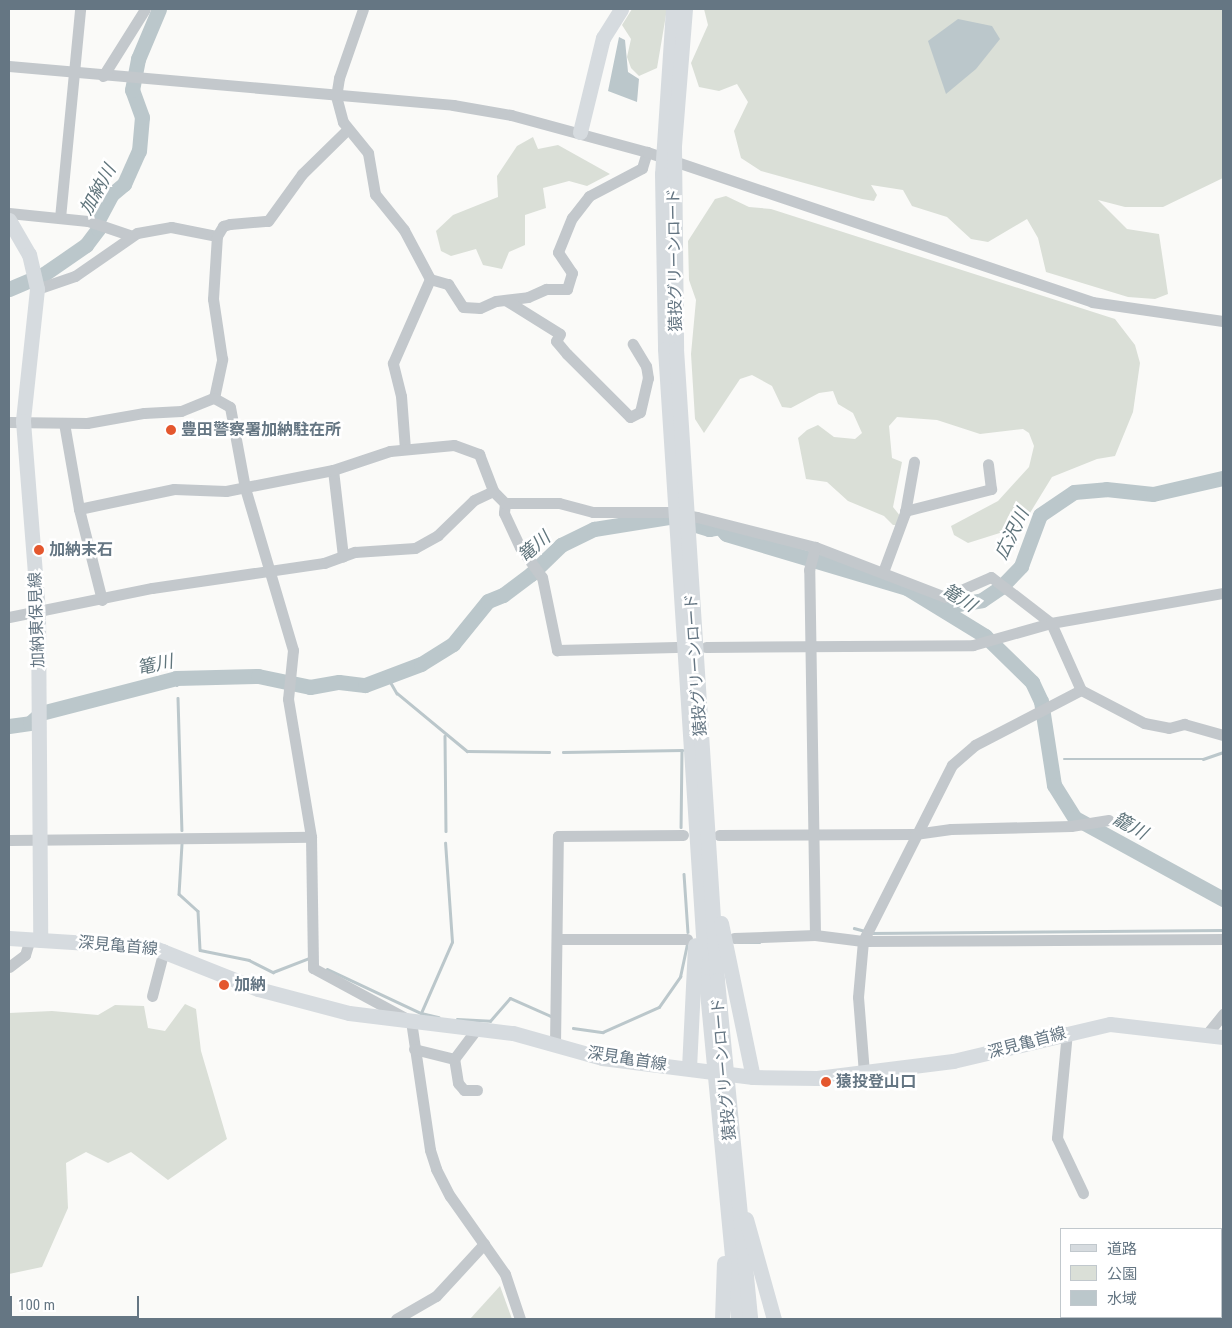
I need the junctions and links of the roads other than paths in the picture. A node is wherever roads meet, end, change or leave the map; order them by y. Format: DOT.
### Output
graph roads {
  1 [pos="80,9"];
  2 [pos="145,9"];
  3 [pos="363,9"];
  4 [pos="621,9"];
  5 [pos="673,9"];
  6 [pos="685,9"];
  7 [pos="9,66"];
  8 [pos="74,73"];
  9 [pos="103,76"];
  10 [pos="336,96"];
  11 [pos="347,130"];
  12 [pos="580,132"];
  13 [pos="668,145"];
  14 [pos="647,152"];
  15 [pos="9,214"];
  16 [pos="60,218"];
  17 [pos="9,220"];
  18 [pos="132,236"];
  19 [pos="217,236"];
  20 [pos="430,279"];
  21 [pos="37,287"];
  22 [pos="508,301"];
  23 [pos="1223,321"];
  24 [pos="633,344"];
  25 [pos="214,398"];
  26 [pos="16,421"];
  27 [pos="64,423"];
  28 [pos="405,449"];
  29 [pos="914,462"];
  30 [pos="988,464"];
  31 [pos="333,470"];
  32 [pos="245,488"];
  33 [pos="493,492"];
  34 [pos="505,503"];
  35 [pos="79,509"];
  36 [pos="905,511"];
  37 [pos="815,548"];
  38 [pos="683,553"];
  39 [pos="343,556"];
  40 [pos="270,571"];
  41 [pos="883,572"];
  42 [pos="1223,593"];
  43 [pos="102,600"];
  44 [pos="38,613"];
  45 [pos="9,617"];
  46 [pos="1051,623"];
  47 [pos="676,647"];
  48 [pos="706,647"];
  49 [pos="810,647"];
  50 [pos="1081,690"];
  51 [pos="1223,735"];
  52 [pos="693,788"];
  53 [pos="1110,820"];
  54 [pos="814,833"];
  55 [pos="915,834"];
  56 [pos="683,835"];
  57 [pos="719,835"];
  58 [pos="311,837"];
  59 [pos="9,840"];
  60 [pos="40,840"];
  61 [pos="708,850"];
  62 [pos="814,935"];
  63 [pos="9,938"];
  64 [pos="734,938"];
  65 [pos="35,939"];
  66 [pos="559,939"];
  67 [pos="687,939"];
  68 [pos="1223,939"];
  69 [pos="863,941"];
  70 [pos="164,950"];
  71 [pos="9,967"];
  72 [pos="152,996"];
  73 [pos="1223,1014"];
  74 [pos="411,1021"];
  75 [pos="477,1028"];
  76 [pos="1067,1032"];
  77 [pos="1207,1034"];
  78 [pos="1223,1037"];
  79 [pos="555,1044"];
  80 [pos="414,1049"];
  81 [pos="454,1059"];
  82 [pos="718,1061"];
  83 [pos="689,1068"];
  84 [pos="864,1073"];
  85 [pos="753,1077"];
  86 [pos="476,1090"];
  87 [pos="720,1094"];
  88 [pos="1083,1193"];
  89 [pos="484,1244"];
  90 [pos="396,1319"];
  91 [pos="520,1319"];
  92 [pos="722,1319"];
  93 [pos="738,1319"];
  94 [pos="750,1319"];
  95 [pos="774,1319"];
  1 -- 8 [label="street"];
  2 -- 9 [label="street"];
  3 -- 10 [label="street"];
  4 -- 12 [label="main road"];
  5 -- 13 [label="main road, 猿投グリーンロード"];
  6 -- 13 [label="main road, 猿投グリーンロード"];
  7 -- 8 [label="street"];
  8 -- 9 [label="street"];
  8 -- 16 [label="street"];
  9 -- 10 [label="street"];
  10 -- 11 [label="street"];
  10 -- 12 [label="street"];
  11 -- 19 [label="street"];
  11 -- 20 [label="street"];
  12 -- 14 [label="street"];
  13 -- 38 [label="main road, 猿投グリーンロード"];
  14 -- 22 [label="street"];
  14 -- 23 [label="street"];
  15 -- 16 [label="street"];
  16 -- 18 [label="street"];
  17 -- 21 [label="main road, 加納東保見線"];
  18 -- 19 [label="street"];
  18 -- 21 [label="street"];
  19 -- 25 [label="street"];
  20 -- 22 [label="street"];
  20 -- 28 [label="street"];
  21 -- 26 [label="main road, 加納東保見線"];
  22 -- 24 [label="street"];
  25 -- 27 [label="street"];
  25 -- 32 [label="street"];
  26 -- 27 [label="street"];
  26 -- 44 [label="main road, 加納東保見線"];
  27 -- 35 [label="street"];
  28 -- 31 [label="street"];
  28 -- 33 [label="street"];
  29 -- 36 [label="street"];
  30 -- 36 [label="street"];
  31 -- 32 [label="street"];
  31 -- 39 [label="street"];
  32 -- 35 [label="street"];
  32 -- 40 [label="street"];
  33 -- 34 [label="street"];
  33 -- 39 [label="street"];
  34 -- 37 [label="street"];
  34 -- 47 [label="street"];
  35 -- 43 [label="street"];
  36 -- 41 [label="street"];
  37 -- 41 [label="street"];
  37 -- 49 [label="street"];
  38 -- 52 [label="main road, 猿投グリーンロード"];
  38 -- 61 [label="main road, 猿投グリーンロード"];
  39 -- 40 [label="street"];
  40 -- 43 [label="street"];
  40 -- 58 [label="street"];
  41 -- 46 [label="street"];
  42 -- 46 [label="street"];
  43 -- 44 [label="street"];
  44 -- 45 [label="street"];
  44 -- 60 [label="main road, 加納東保見線"];
  46 -- 49 [label="street"];
  46 -- 50 [label="street"];
  48 -- 49 [label="street"];
  49 -- 54 [label="street"];
  50 -- 51 [label="street"];
  50 -- 55 [label="street"];
  52 -- 82 [label="main road, 猿投グリーンロード"];
  52 -- 83 [label="main road"];
  53 -- 55 [label="street"];
  54 -- 55 [label="street"];
  54 -- 57 [label="street"];
  54 -- 62 [label="street"];
  55 -- 69 [label="street"];
  56 -- 66 [label="street"];
  58 -- 60 [label="street"];
  58 -- 74 [label="street"];
  59 -- 60 [label="street"];
  60 -- 65 [label="main road, 加納東保見線"];
  61 -- 82 [label="main road, 猿投グリーンロード"];
  61 -- 85 [label="main road"];
  62 -- 64 [label="street"];
  62 -- 69 [label="street"];
  63 -- 65 [label="main road, 深見亀首線"];
  65 -- 70 [label="main road, 深見亀首線"];
  65 -- 71 [label="street"];
  66 -- 67 [label="street"];
  66 -- 79 [label="street"];
  68 -- 69 [label="street"];
  69 -- 84 [label="street"];
  70 -- 72 [label="street"];
  70 -- 74 [label="main road, 深見亀首線"];
  73 -- 77 [label="street"];
  74 -- 75 [label="main road, 深見亀首線"];
  74 -- 80 [label="street"];
  75 -- 79 [label="main road, 深見亀首線"];
  75 -- 81 [label="street"];
  76 -- 77 [label="main road, 深見亀首線"];
  76 -- 84 [label="main road, 深見亀首線"];
  76 -- 88 [label="street"];
  77 -- 78 [label="main road, 深見亀首線"];
  79 -- 83 [label="main road, 深見亀首線"];
  80 -- 81 [label="street"];
  80 -- 89 [label="street"];
  81 -- 86 [label="street"];
  82 -- 87 [label="main road, 猿投グリーンロード"];
  83 -- 85 [label="main road, 深見亀首線"];
  84 -- 85 [label="main road, 深見亀首線"];
  87 -- 92 [label="main road"];
  87 -- 93 [label="main road, 猿投グリーンロード"];
  87 -- 94 [label="main road, 猿投グリーンロード"];
  87 -- 95 [label="main road"];
  89 -- 90 [label="street"];
  89 -- 91 [label="street"];
}
